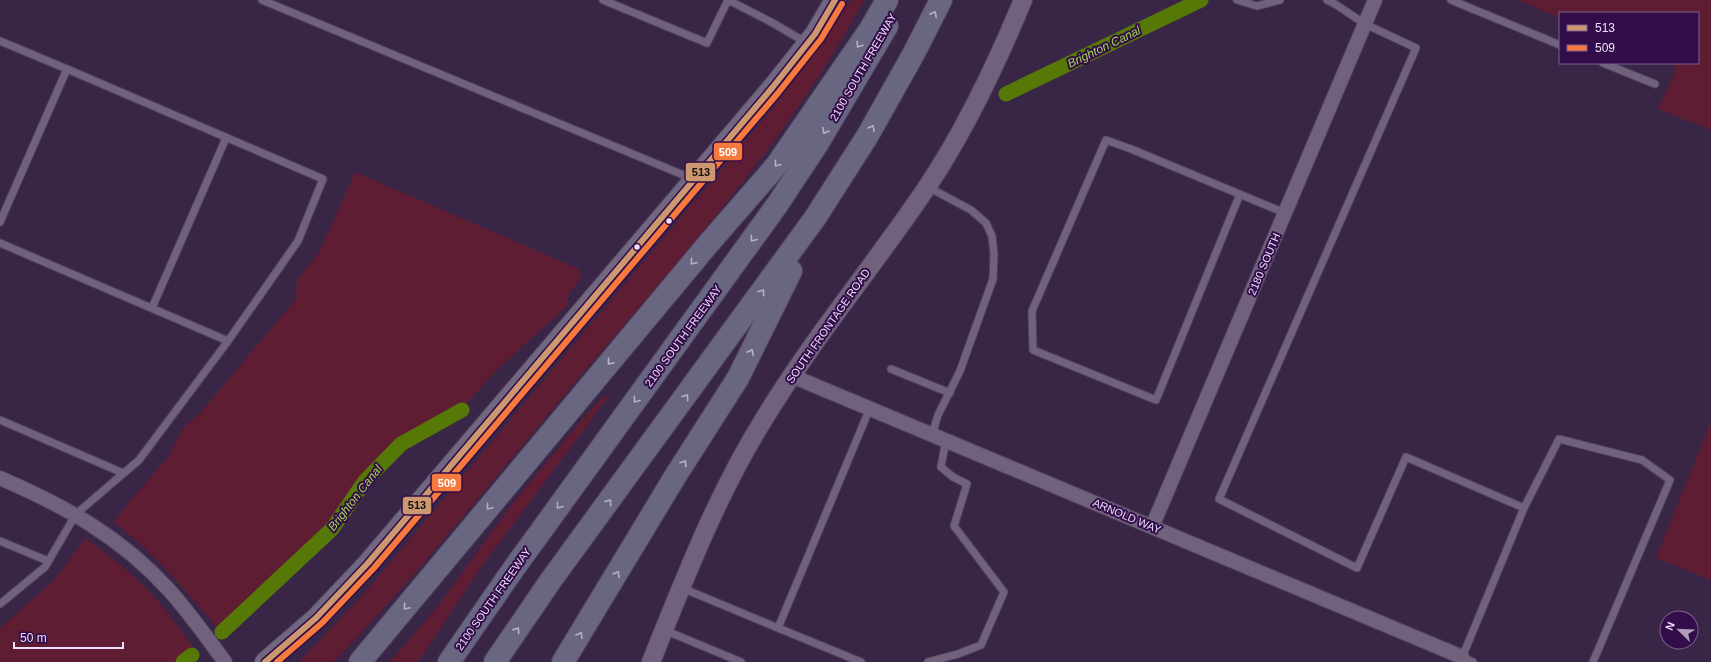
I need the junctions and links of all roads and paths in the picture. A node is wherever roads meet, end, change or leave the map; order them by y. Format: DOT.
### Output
graph roads {
  1 [pos="262,0"];
  2 [pos="603,0"];
  3 [pos="728,0"];
  4 [pos="835,0"];
  5 [pos="887,0"];
  6 [pos="901,0"];
  7 [pos="941,0"];
  8 [pos="1023,0"];
  9 [pos="1237,0"];
  10 [pos="1280,0"];
  11 [pos="1327,0"];
  12 [pos="1375,0"];
  13 [pos="1451,0"];
  14 [pos="1365,24"];
  15 [pos="0,41"];
  16 [pos="807,43"];
  17 [pos="1559,45"];
  18 [pos="1605,64"];
  19 [pos="67,70"];
  20 [pos="1655,84"];
  21 [pos="226,138"];
  22 [pos="845,173"];
  23 [pos="694,180"];
  24 [pos="928,186"];
  25 [pos="1240,194"];
  26 [pos="1285,213"];
  27 [pos="0,222"];
  28 [pos="0,243"];
  29 [pos="152,308"];
  30 [pos="228,341"];
  31 [pos="891,369"];
  32 [pos="792,376"];
  33 [pos="950,393"];
  34 [pos="870,408"];
  35 [pos="0,420"];
  36 [pos="932,435"];
  37 [pos="946,440"];
  38 [pos="123,472"];
  39 [pos="0,478"];
  40 [pos="1524,508"];
  41 [pos="76,514"];
  42 [pos="1152,527"];
  43 [pos="0,541"];
  44 [pos="48,562"];
  45 [pos="682,588"];
  46 [pos="0,604"];
  47 [pos="778,628"];
  48 [pos="664,630"];
  49 [pos="1465,660"];
  50 [pos="225,662"];
  51 [pos="265,662"];
  52 [pos="360,662"];
  53 [pos="449,662"];
  54 [pos="495,662"];
  55 [pos="563,662"];
  56 [pos="651,662"];
  57 [pos="741,662"];
  58 [pos="861,662"];
  59 [pos="928,662"];
  60 [pos="1593,662"];
  1 -- 23 [label="lane"];
  2 -- 3 [label="lane"];
  3 -- 16 [label="lane"];
  4 -- 16 [label="main road"];
  5 -- 52 [label="highway, one-way"];
  6 -- 53 [label="highway, 2100 SOUTH FREEWAY, one-way"];
  22 -- 7 [label="highway, one-way"];
  8 -- 24 [label="street, SOUTH FRONTAGE ROAD"];
  9 -- 10 [label="lane"];
  11 -- 14 [label="lane"];
  12 -- 14 [label="street, 2180 SOUTH"];
  13 -- 17 [label="lane"];
  14 -- 26 [label="street, 2180 SOUTH"];
  14 -- 40 [label="lane"];
  15 -- 19 [label="lane"];
  16 -- 23 [label="main road"];
  18 -- 20 [label="lane"];
  19 -- 21 [label="lane"];
  19 -- 27 [label="lane"];
  21 -- 29 [label="lane"];
  21 -- 30 [label="lane"];
  54 -- 22 [label="highway, one-way"];
  55 -- 22 [label="highway, one-way"];
  23 -- 51 [label="main road"];
  24 -- 32 [label="street, SOUTH FRONTAGE ROAD"];
  24 -- 33 [label="lane"];
  25 -- 25 [label="lane"];
  25 -- 26 [label="lane"];
  26 -- 42 [label="street, 2180 SOUTH"];
  28 -- 29 [label="lane"];
  29 -- 30 [label="lane"];
  30 -- 38 [label="lane"];
  31 -- 33 [label="lane"];
  32 -- 34 [label="street, ARNOLD WAY"];
  32 -- 45 [label="street, SOUTH FRONTAGE ROAD"];
  33 -- 36 [label="lane"];
  34 -- 36 [label="street, ARNOLD WAY"];
  34 -- 47 [label="lane"];
  35 -- 38 [label="lane"];
  36 -- 37 [label="street, ARNOLD WAY"];
  37 -- 42 [label="street, ARNOLD WAY"];
  37 -- 59 [label="lane"];
  38 -- 41 [label="lane"];
  39 -- 41 [label="street"];
  40 -- 49 [label="lane"];
  40 -- 60 [label="lane"];
  41 -- 44 [label="lane"];
  41 -- 50 [label="street"];
  42 -- 49 [label="street, ARNOLD WAY"];
  43 -- 44 [label="lane"];
  44 -- 46 [label="lane"];
  45 -- 47 [label="lane"];
  45 -- 48 [label="street, SOUTH FRONTAGE ROAD"];
  47 -- 58 [label="lane"];
  48 -- 56 [label="street, SOUTH FRONTAGE ROAD"];
  48 -- 57 [label="lane"];
}
